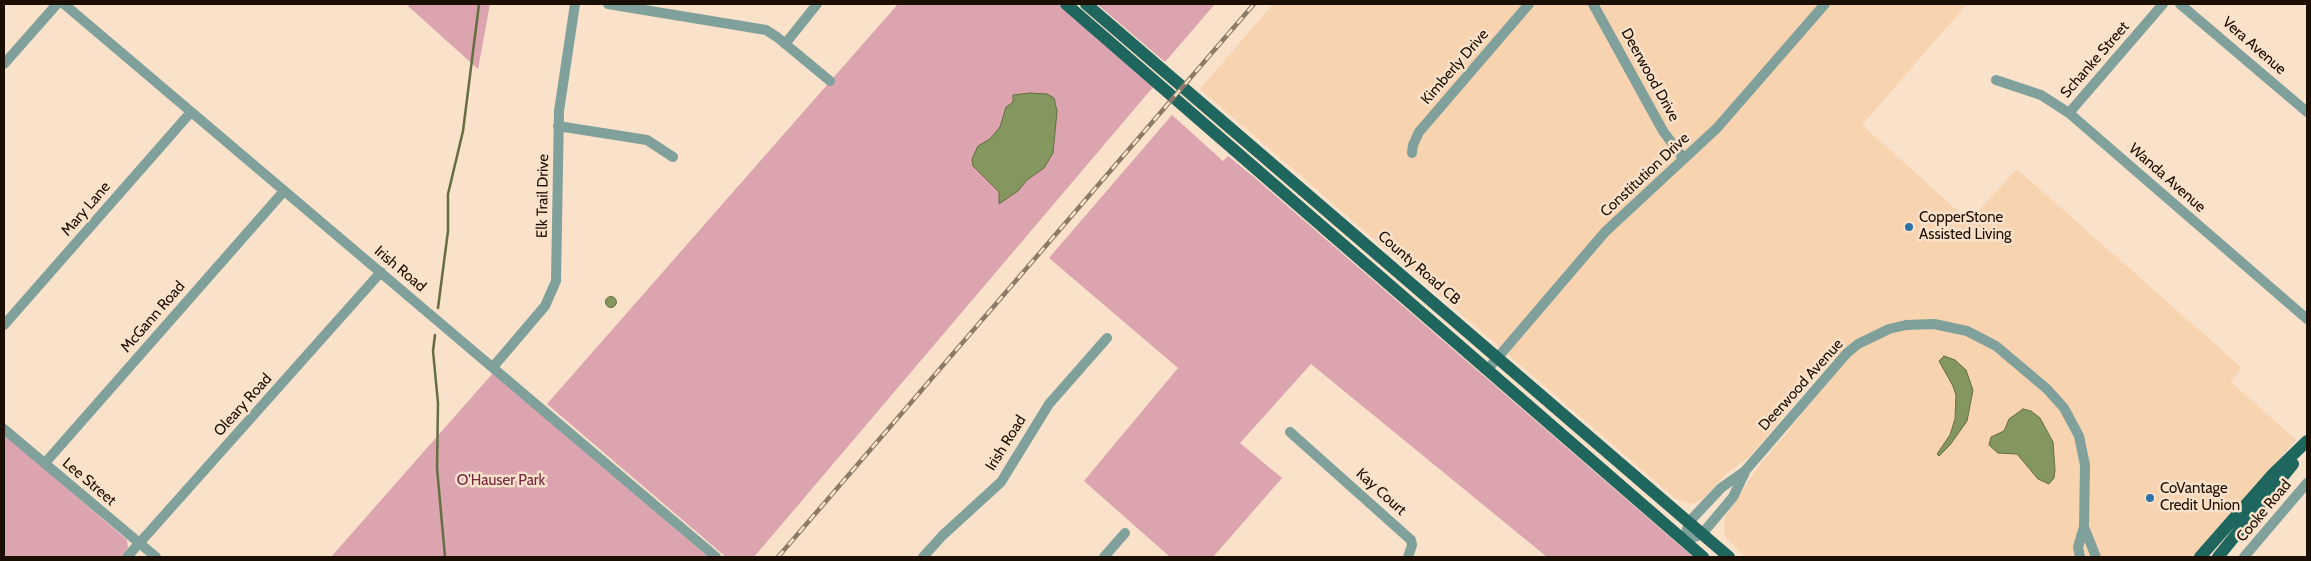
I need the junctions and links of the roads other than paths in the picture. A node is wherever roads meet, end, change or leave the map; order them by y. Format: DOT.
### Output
graph roads {
  1 [pos="57,4"];
  2 [pos="64,4"];
  3 [pos="576,4"];
  4 [pos="608,4"];
  5 [pos="817,4"];
  6 [pos="1066,4"];
  7 [pos="1086,4"];
  8 [pos="1529,4"];
  9 [pos="1593,4"];
  10 [pos="1825,4"];
  11 [pos="2163,4"];
  12 [pos="2180,4"];
  13 [pos="785,44"];
  14 [pos="4,64"];
  15 [pos="1157,74"];
  16 [pos="1996,80"];
  17 [pos="830,81"];
  18 [pos="1199,110"];
  19 [pos="191,112"];
  20 [pos="2307,112"];
  21 [pos="2069,113"];
  22 [pos="558,126"];
  23 [pos="1412,153"];
  24 [pos="673,157"];
  25 [pos="1684,159"];
  26 [pos="284,191"];
  27 [pos="381,272"];
  28 [pos="2307,319"];
  29 [pos="4,325"];
  30 [pos="1107,338"];
  31 [pos="1498,357"];
  32 [pos="493,367"];
  33 [pos="1487,370"];
  34 [pos="4,429"];
  35 [pos="1290,432"];
  36 [pos="2307,442"];
  37 [pos="45,464"];
  38 [pos="1745,471"];
  39 [pos="2307,484"];
  40 [pos="1689,522"];
  41 [pos="2084,527"];
  42 [pos="1125,533"];
  43 [pos="1702,534"];
  44 [pos="1684,541"];
  45 [pos="140,543"];
  46 [pos="127,557"];
  47 [pos="156,557"];
  48 [pos="716,557"];
  49 [pos="923,557"];
  50 [pos="1104,557"];
  51 [pos="1408,557"];
  52 [pos="1703,557"];
  53 [pos="1729,557"];
  54 [pos="2080,557"];
  55 [pos="2096,557"];
  56 [pos="2200,557"];
  57 [pos="2218,557"];
  58 [pos="2244,557"];
  1 -- 14 [label="street"];
  2 -- 19 [label="street, Irish Road"];
  3 -- 22 [label="street, Elk Trail Drive"];
  4 -- 13 [label="street"];
  5 -- 13 [label="street"];
  6 -- 15 [label="main road, County Road CB"];
  7 -- 15 [label="main road, County Road CB"];
  8 -- 23 [label="street, Kimberly Drive"];
  9 -- 25 [label="street, Deerwood Drive"];
  10 -- 25 [label="street, Constitution Drive"];
  11 -- 21 [label="street, Schanke Street"];
  12 -- 20 [label="street, Vera Avenue"];
  13 -- 17 [label="street"];
  15 -- 18 [label="main road, County Road CB"];
  16 -- 21 [label="street, Wanda Avenue"];
  18 -- 31 [label="main road, County Road CB"];
  18 -- 33 [label="main road, County Road CB"];
  19 -- 26 [label="street, Irish Road"];
  19 -- 29 [label="street, Mary Lane"];
  21 -- 28 [label="street, Wanda Avenue"];
  22 -- 24 [label="street"];
  22 -- 32 [label="street, Elk Trail Drive"];
  25 -- 31 [label="street, Constitution Drive"];
  26 -- 27 [label="street, Irish Road"];
  26 -- 37 [label="street, McGann Road"];
  27 -- 32 [label="street, Irish Road"];
  27 -- 45 [label="street, Oleary Road"];
  30 -- 49 [label="street, Irish Road"];
  31 -- 33 [label="street, Constitution Drive"];
  31 -- 40 [label="main road, County Road CB"];
  32 -- 48 [label="street, Irish Road"];
  33 -- 44 [label="main road, County Road CB"];
  34 -- 37 [label="street, Lee Street"];
  35 -- 51 [label="street, Kay Court"];
  36 -- 56 [label="main road"];
  36 -- 57 [label="main road"];
  37 -- 45 [label="street, Lee Street"];
  38 -- 40 [label="street, Deerwood Avenue"];
  38 -- 41 [label="street, Deerwood Avenue"];
  38 -- 43 [label="street, Deerwood Avenue"];
  39 -- 58 [label="street, Cooke Road"];
  40 -- 43 [label="main road, County Road CB"];
  40 -- 44 [label="street, Deerwood Avenue"];
  41 -- 54 [label="street, Deerwood Avenue"];
  41 -- 55 [label="street, Deerwood Avenue"];
  42 -- 50 [label="street"];
  43 -- 44 [label="street, Deerwood Avenue"];
  43 -- 53 [label="main road, County Road CB"];
  44 -- 52 [label="main road, County Road CB"];
  45 -- 46 [label="street, Oleary Road"];
  45 -- 47 [label="street, Lee Street"];
}
